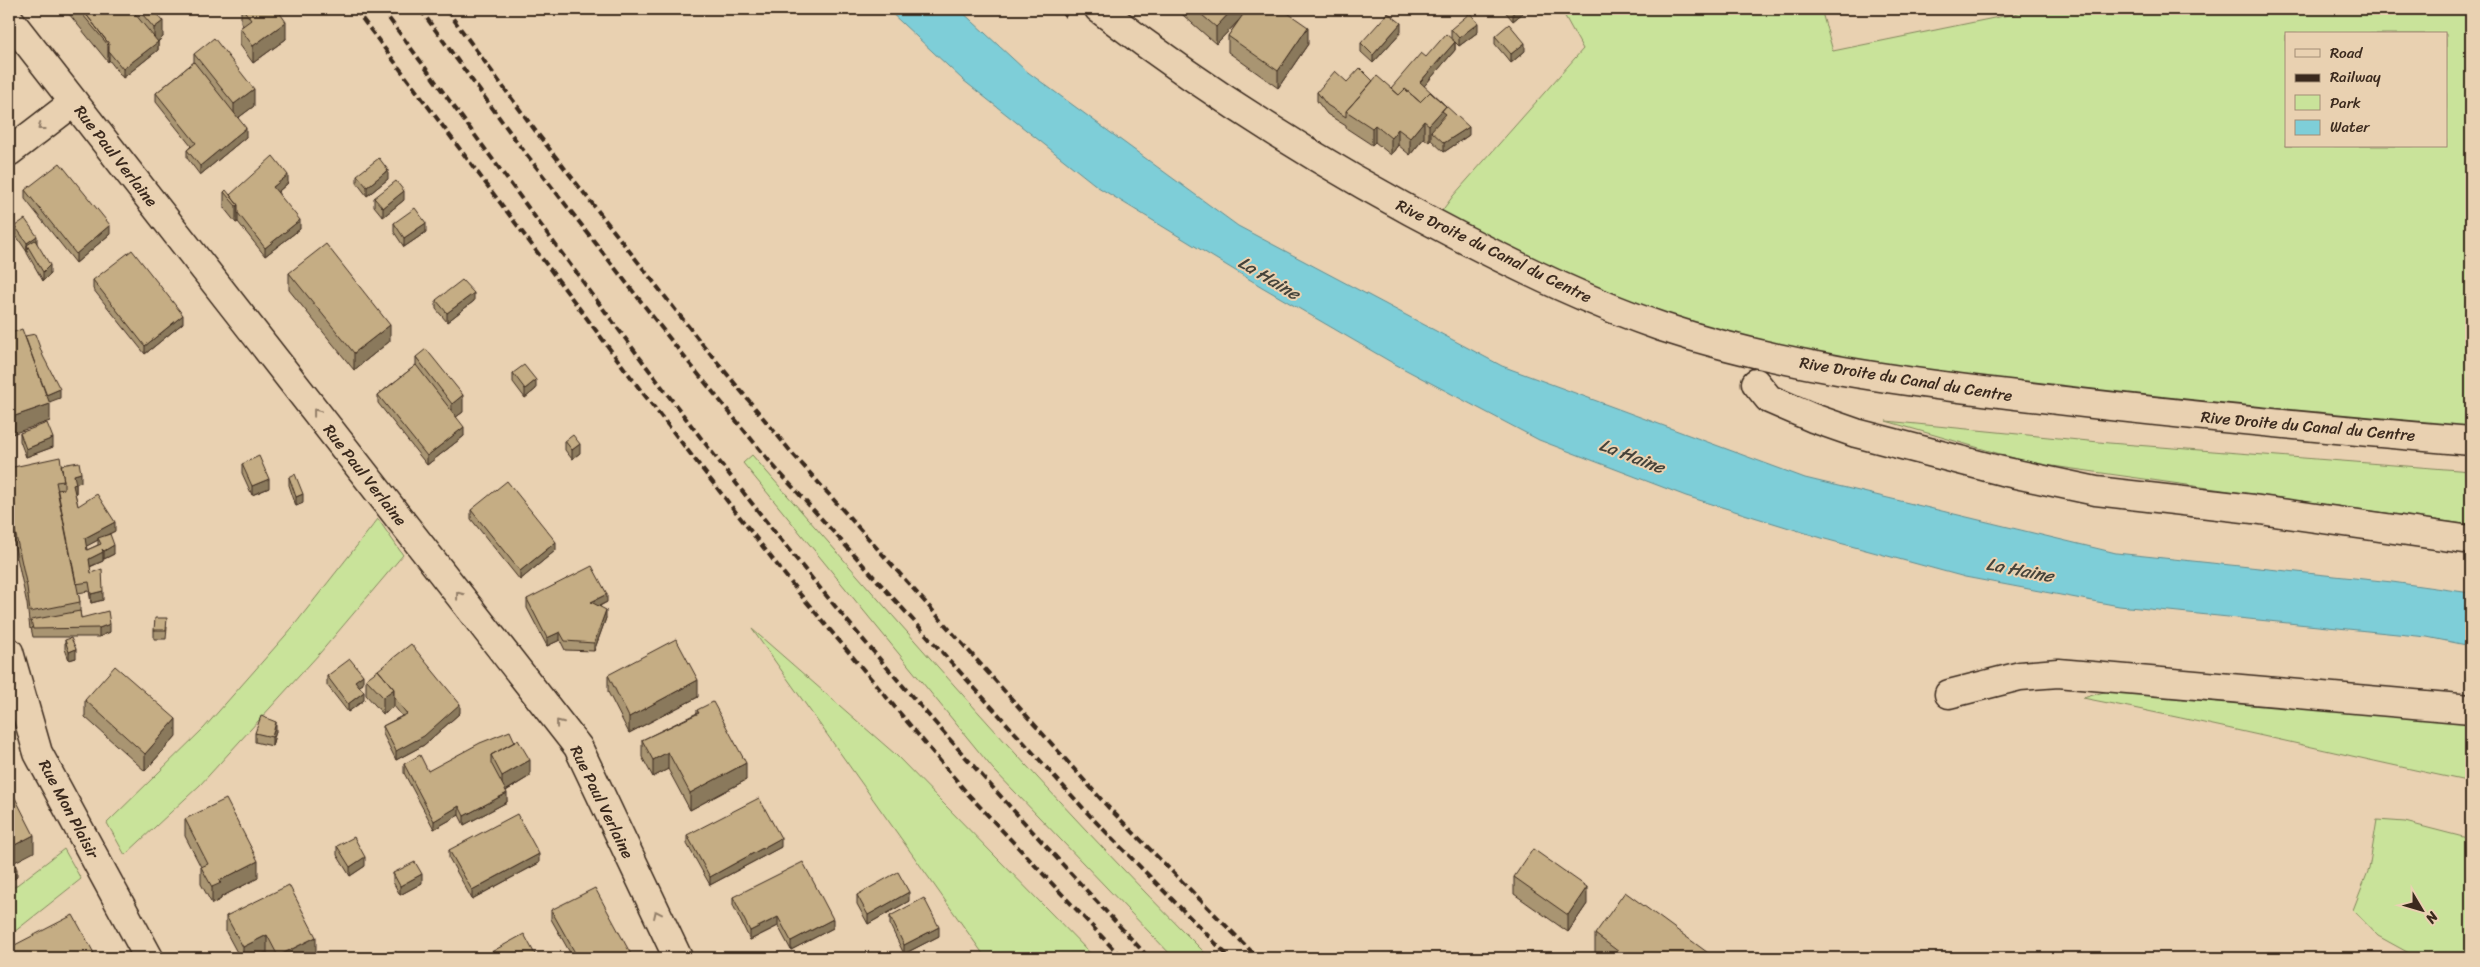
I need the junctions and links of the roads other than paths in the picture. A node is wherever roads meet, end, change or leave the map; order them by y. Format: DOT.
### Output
graph roads {
  1 [pos="1099,9"];
  2 [pos="9,19"];
  3 [pos="74,102"];
  4 [pos="9,152"];
  5 [pos="1756,383"];
  6 [pos="2471,441"];
  7 [pos="2471,540"];
  8 [pos="9,652"];
  9 [pos="1948,694"];
  10 [pos="2471,709"];
  11 [pos="149,958"];
  12 [pos="678,958"];
  1 -- 6 [label="street, Rive Droite du Canal du Centre"];
  2 -- 3 [label="street, Rue Paul Verlaine"];
  3 -- 4 [label="street, one-way"];
  12 -- 3 [label="street, Rue Paul Verlaine, one-way"];
  5 -- 7 [label="street"];
  8 -- 11 [label="street, Rue Mon Plaisir"];
  9 -- 10 [label="street"];
}
